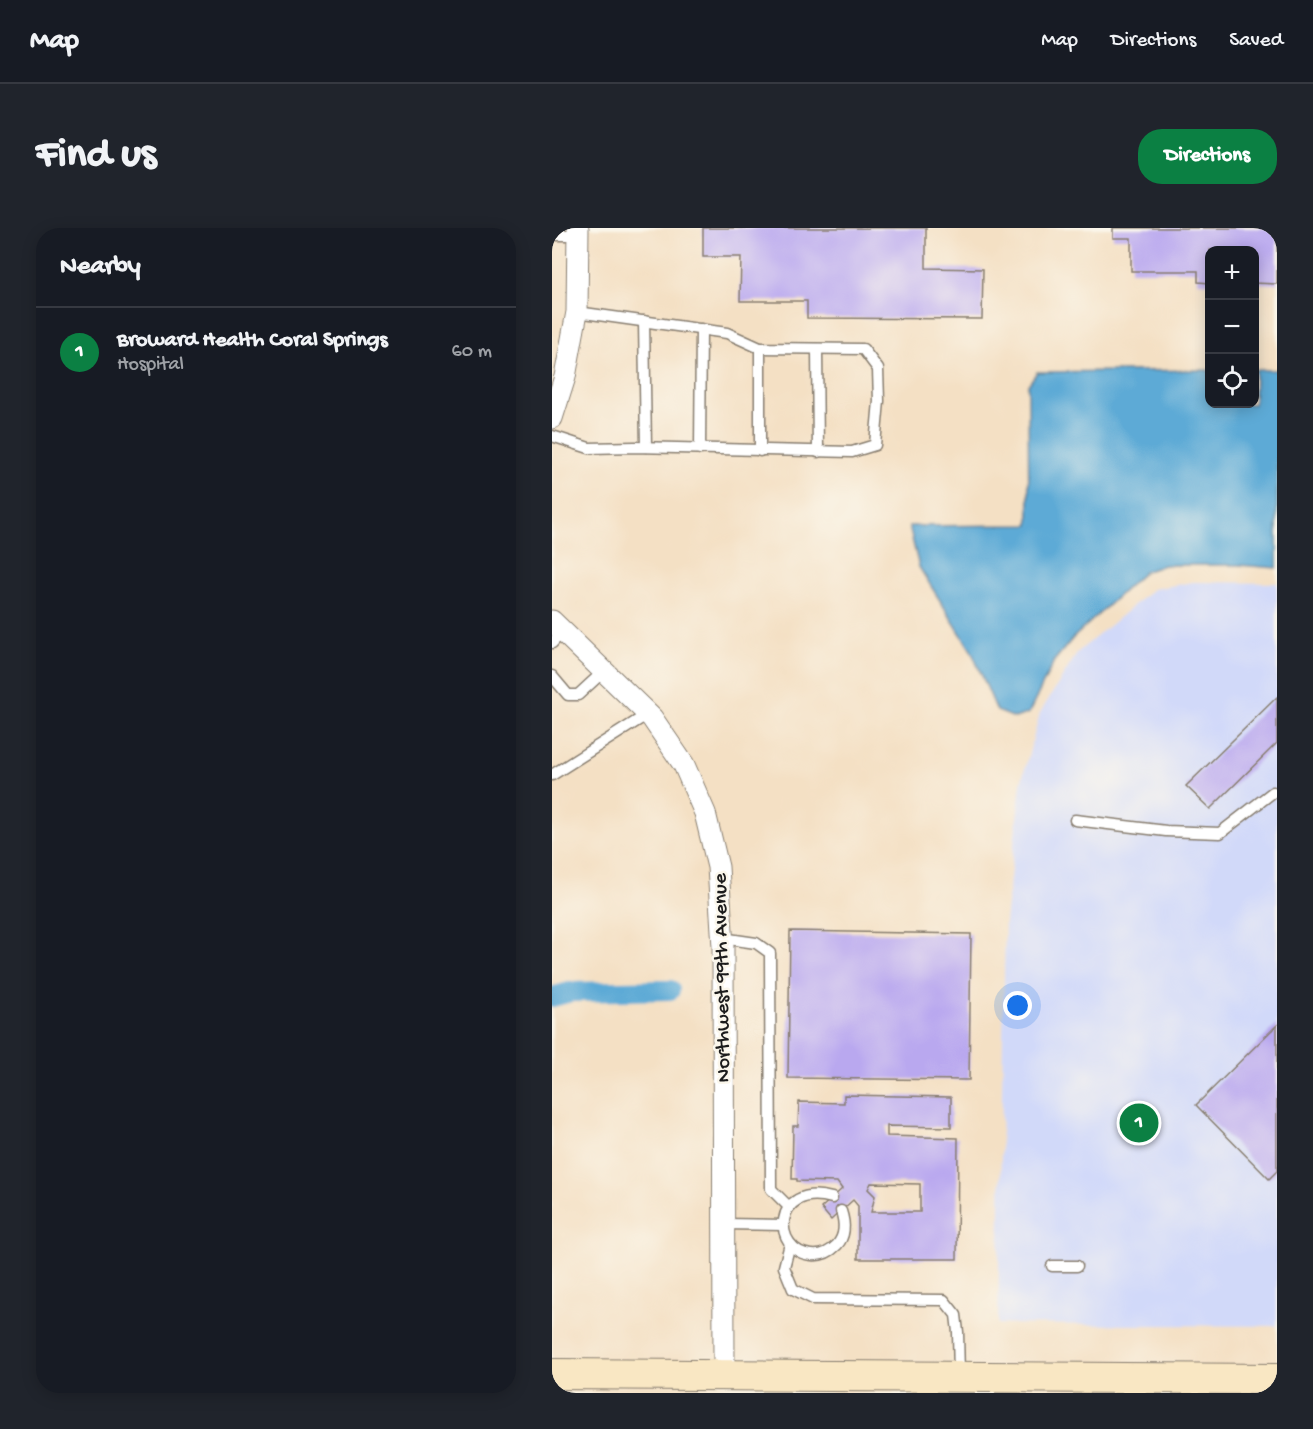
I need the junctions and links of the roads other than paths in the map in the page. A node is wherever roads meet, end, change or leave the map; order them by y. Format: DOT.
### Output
graph roads {
  1 [pos="578,232"];
  2 [pos="552,235"];
  3 [pos="577,312"];
  4 [pos="644,321"];
  5 [pos="701,329"];
  6 [pos="760,348"];
  7 [pos="817,349"];
  8 [pos="559,369"];
  9 [pos="552,418"];
  10 [pos="552,436"];
  11 [pos="646,447"];
  12 [pos="700,449"];
  13 [pos="760,451"];
  14 [pos="818,452"];
  15 [pos="556,632"];
  16 [pos="604,671"];
  17 [pos="552,676"];
  18 [pos="648,714"];
  19 [pos="552,775"];
  20 [pos="1274,792"];
  21 [pos="1075,820"];
  22 [pos="722,938"];
  23 [pos="832,1198"];
  24 [pos="789,1207"];
  25 [pos="841,1211"];
  26 [pos="723,1224"];
  27 [pos="783,1226"];
  28 [pos="790,1244"];
  29 [pos="1052,1266"];
  30 [pos="1077,1266"];
  31 [pos="552,1374"];
  32 [pos="959,1377"];
  33 [pos="1277,1379"];
  34 [pos="724,1384"];
  1 -- 2 [label="lane"];
  1 -- 3 [label="street"];
  3 -- 4 [label="lane"];
  3 -- 8 [label="street"];
  4 -- 5 [label="lane"];
  4 -- 11 [label="lane"];
  5 -- 6 [label="lane"];
  5 -- 12 [label="lane"];
  6 -- 7 [label="lane"];
  6 -- 13 [label="lane"];
  7 -- 14 [label="lane"];
  7 -- 14 [label="lane"];
  8 -- 9 [label="street"];
  10 -- 11 [label="lane"];
  11 -- 12 [label="lane"];
  12 -- 13 [label="lane"];
  13 -- 14 [label="lane"];
  15 -- 16 [label="street, Northwest 99th Avenue"];
  16 -- 17 [label="lane"];
  16 -- 18 [label="street, Northwest 99th Avenue"];
  18 -- 19 [label="lane"];
  18 -- 22 [label="street, Northwest 99th Avenue"];
  20 -- 21 [label="lane"];
  22 -- 24 [label="lane"];
  22 -- 26 [label="street, Northwest 99th Avenue"];
  23 -- 24 [label="lane"];
  24 -- 27 [label="lane"];
  25 -- 28 [label="lane"];
  26 -- 27 [label="lane"];
  26 -- 34 [label="street, Northwest 99th Avenue"];
  27 -- 28 [label="lane"];
  28 -- 32 [label="lane"];
  29 -- 30 [label="lane"];
  31 -- 34 [label="street"];
  32 -- 33 [label="street"];
  32 -- 34 [label="street"];
}
